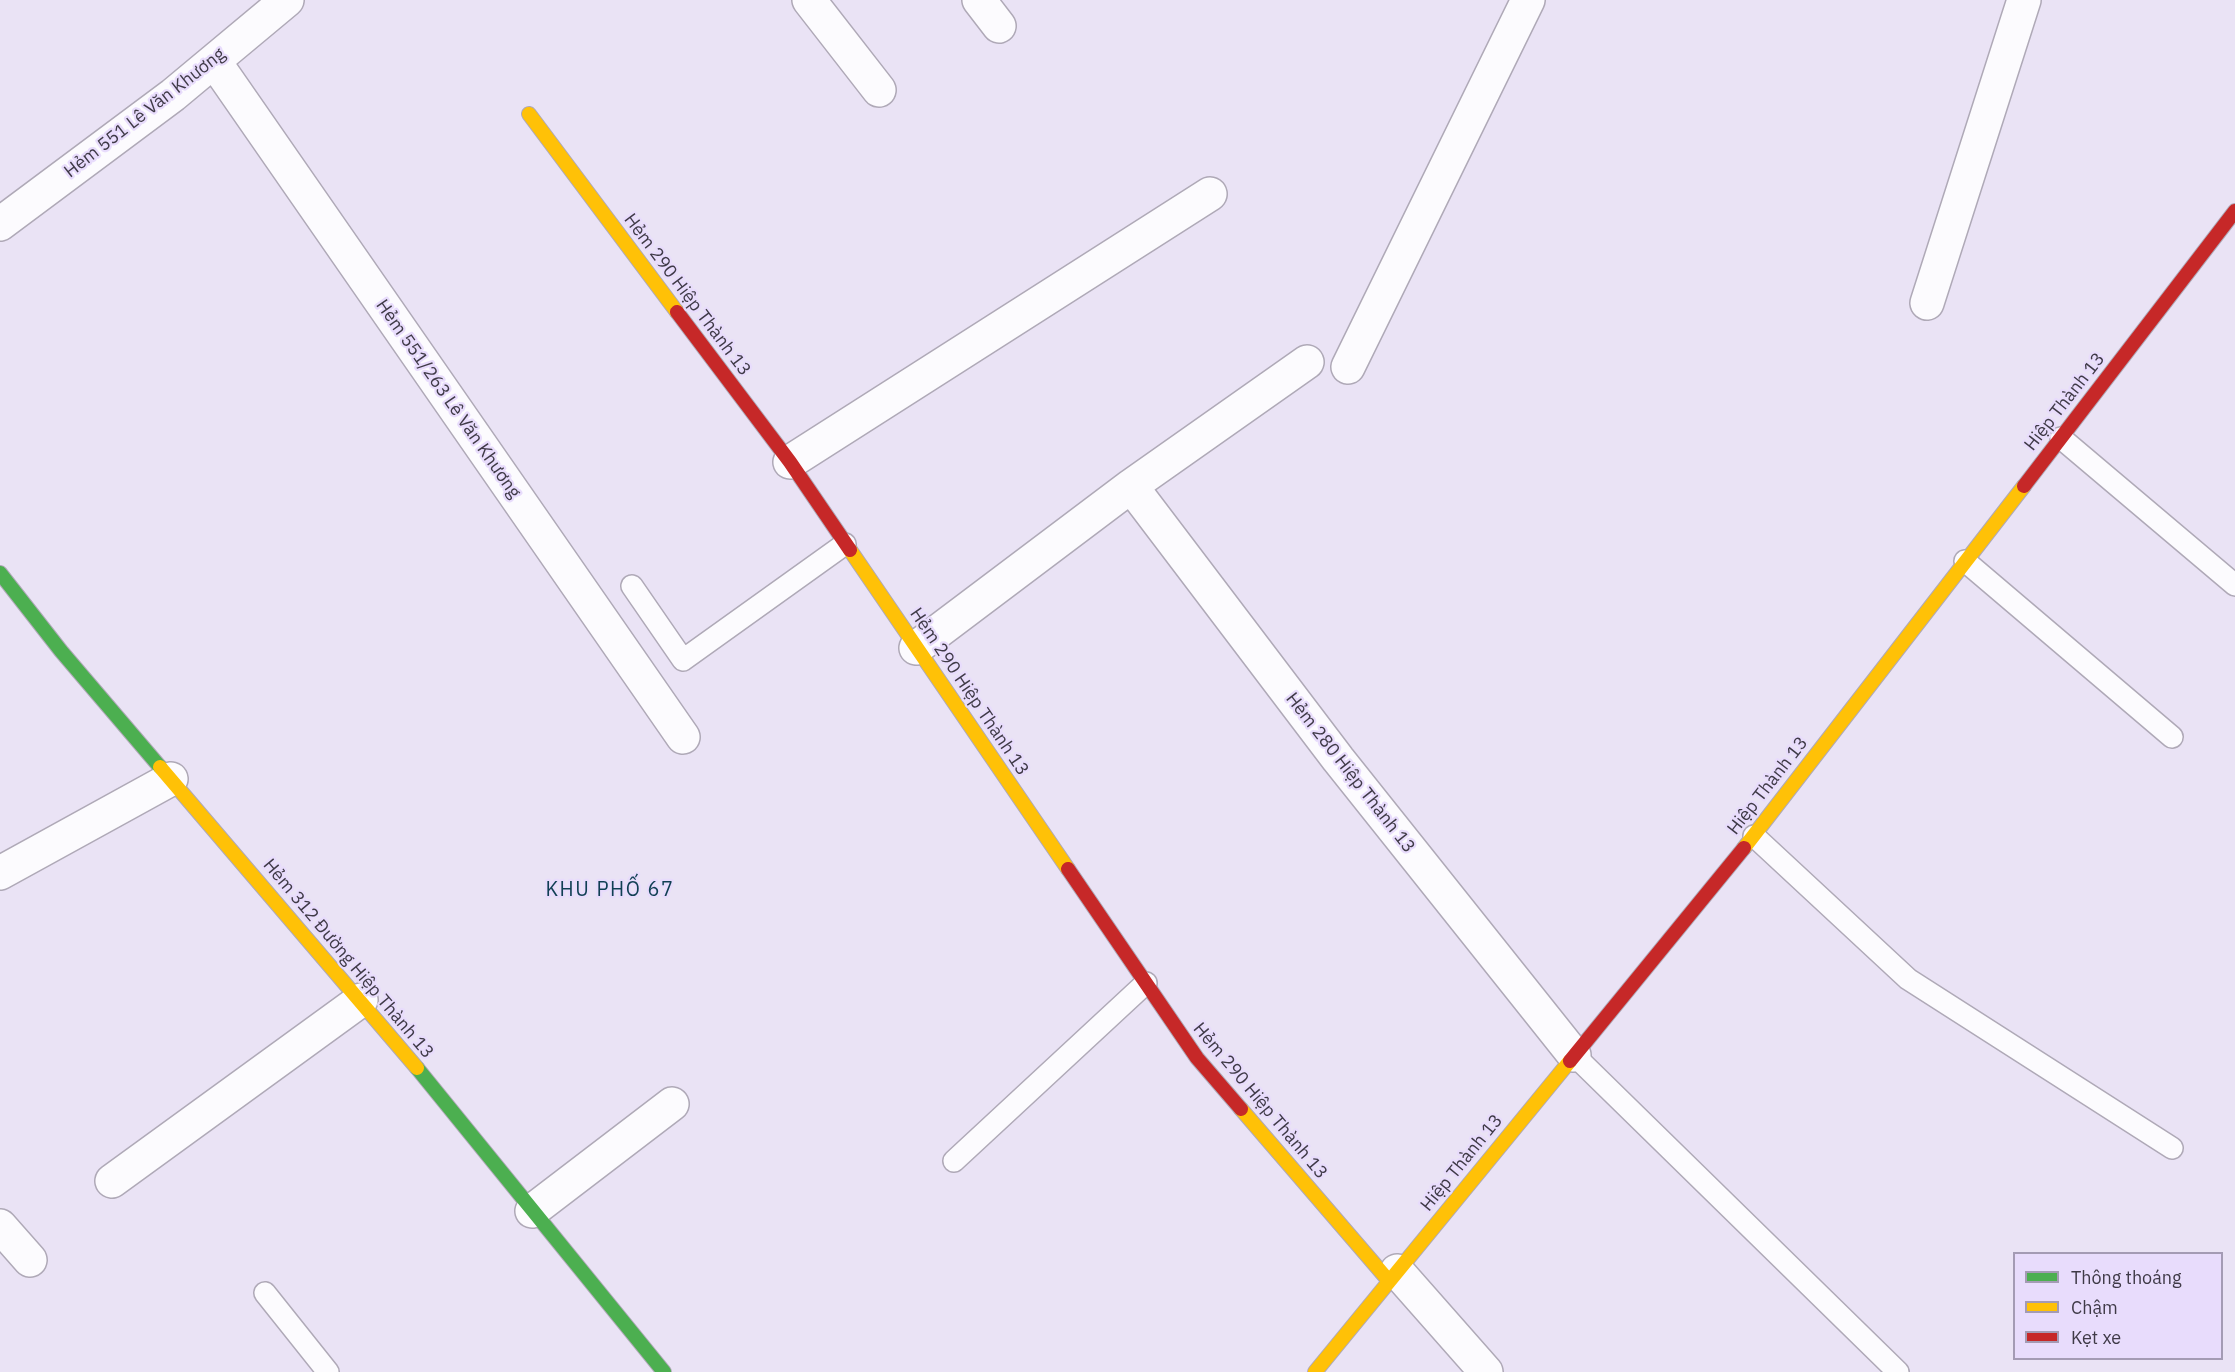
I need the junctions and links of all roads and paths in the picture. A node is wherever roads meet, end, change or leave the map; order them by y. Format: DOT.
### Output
graph roads {
  1 [pos="287,0"];
  2 [pos="809,0"];
  3 [pos="979,0"];
  4 [pos="1528,0"];
  5 [pos="2025,0"];
  6 [pos="999,26"];
  7 [pos="214,61"];
  8 [pos="879,90"];
  9 [pos="529,114"];
  10 [pos="1210,194"];
  11 [pos="2235,211"];
  12 [pos="0,224"];
  13 [pos="1927,303"];
  14 [pos="1306,362"];
  15 [pos="1348,367"];
  16 [pos="2061,438"];
  17 [pos="790,462"];
  18 [pos="1131,486"];
  19 [pos="845,544"];
  20 [pos="1965,561"];
  21 [pos="0,573"];
  22 [pos="2235,585"];
  23 [pos="632,586"];
  24 [pos="916,648"];
  25 [pos="683,737"];
  26 [pos="2172,737"];
  27 [pos="171,779"];
  28 [pos="1754,836"];
  29 [pos="0,873"];
  30 [pos="1146,983"];
  31 [pos="361,1000"];
  32 [pos="1574,1055"];
  33 [pos="672,1104"];
  34 [pos="2172,1148"];
  35 [pos="954,1161"];
  36 [pos="112,1181"];
  37 [pos="532,1211"];
  38 [pos="0,1226"];
  39 [pos="30,1260"];
  40 [pos="1393,1276"];
  41 [pos="265,1293"];
  42 [pos="328,1372"];
  43 [pos="664,1372"];
  44 [pos="1315,1372"];
  45 [pos="1486,1372"];
  46 [pos="1898,1372"];
  1 -- 7 [label="street, Hẻm 551 Lê Văn Khương"];
  2 -- 8 [label="street"];
  3 -- 6 [label="street"];
  4 -- 15 [label="street"];
  5 -- 13 [label="street"];
  7 -- 12 [label="street, Hẻm 551 Lê Văn Khương"];
  7 -- 25 [label="street, Hẻm 551/263 Lê Văn Khương"];
  9 -- 17 [label="street, Hẻm 290 Hiệp Thành 13"];
  10 -- 17 [label="street"];
  11 -- 16 [label="street, Hiệp Thành 13"];
  14 -- 18 [label="street"];
  16 -- 20 [label="street, Hiệp Thành 13"];
  16 -- 22 [label="lane"];
  17 -- 19 [label="street, Hẻm 290 Hiệp Thành 13"];
  18 -- 24 [label="street"];
  18 -- 32 [label="street, Hẻm 280 Hiệp Thành 13"];
  19 -- 23 [label="lane"];
  19 -- 24 [label="street, Hẻm 290 Hiệp Thành 13"];
  20 -- 26 [label="lane"];
  20 -- 28 [label="street, Hiệp Thành 13"];
  21 -- 27 [label="street, Hẻm 312 Đường Hiệp Thành 13"];
  24 -- 30 [label="street, Hẻm 290 Hiệp Thành 13"];
  27 -- 29 [label="street"];
  27 -- 31 [label="street, Hẻm 312 Đường Hiệp Thành 13"];
  28 -- 32 [label="street, Hiệp Thành 13"];
  28 -- 34 [label="lane"];
  30 -- 35 [label="lane"];
  30 -- 40 [label="street, Hẻm 290 Hiệp Thành 13"];
  31 -- 36 [label="street"];
  31 -- 37 [label="street, Hẻm 312 Đường Hiệp Thành 13"];
  32 -- 40 [label="street, Hiệp Thành 13"];
  32 -- 46 [label="lane"];
  33 -- 37 [label="street"];
  37 -- 43 [label="street, Hẻm 312 Đường Hiệp Thành 13"];
  38 -- 39 [label="street"];
  40 -- 44 [label="street, Hiệp Thành 13"];
  40 -- 45 [label="street"];
  41 -- 42 [label="lane"];
}
